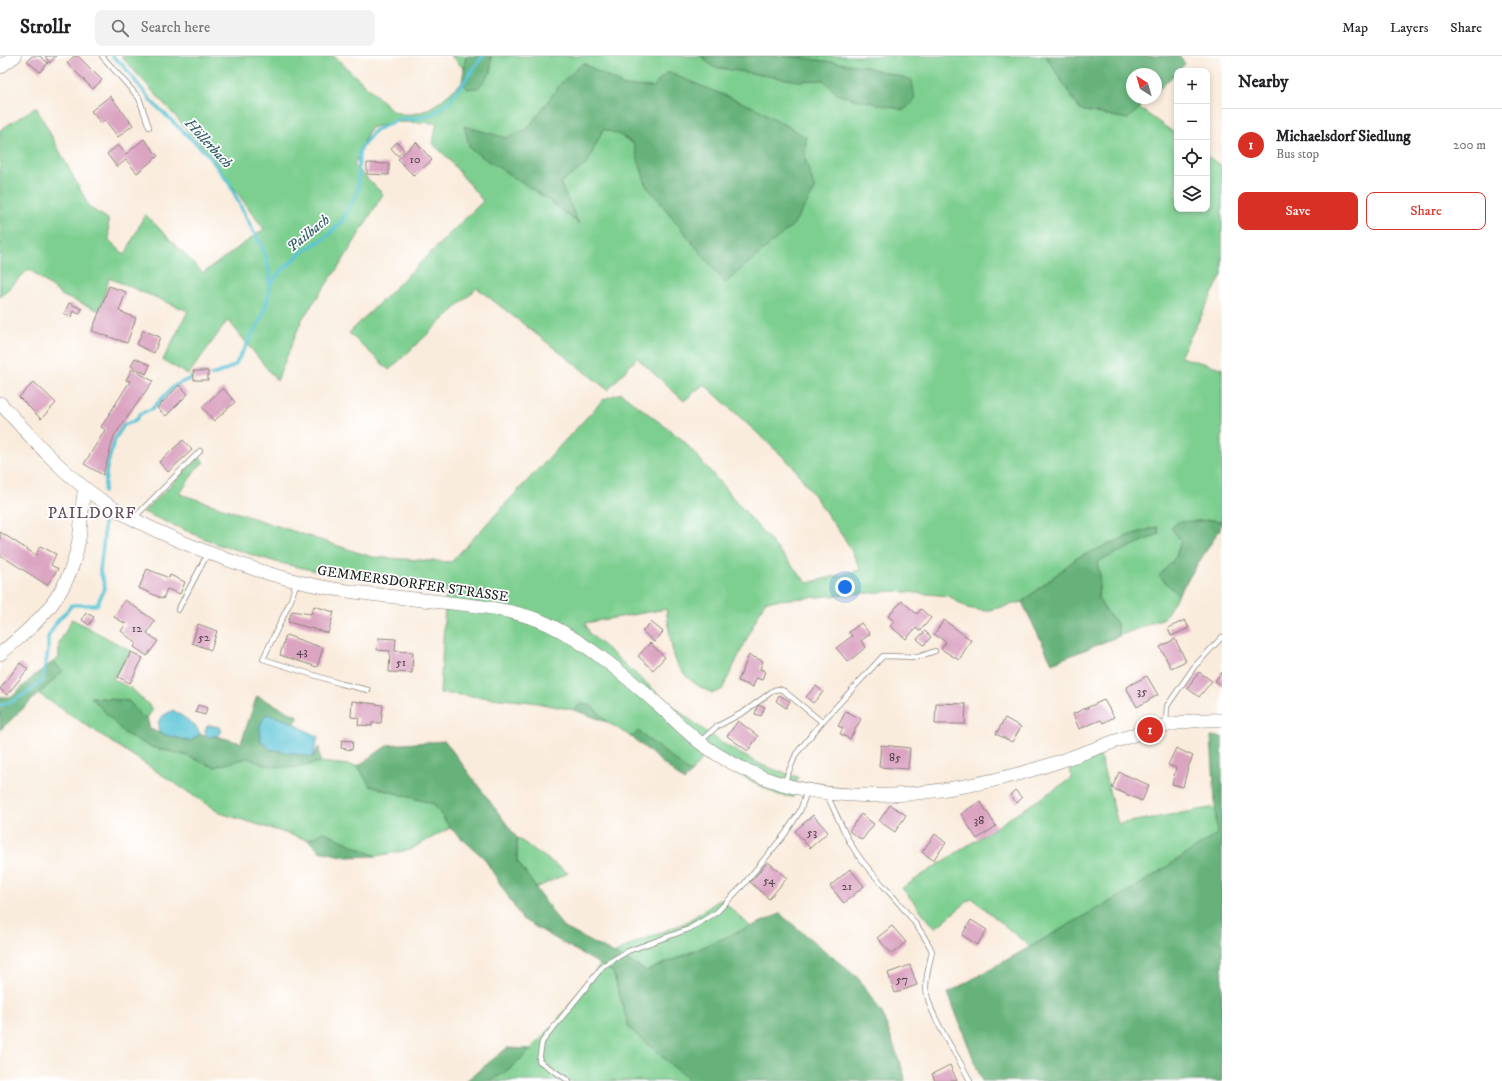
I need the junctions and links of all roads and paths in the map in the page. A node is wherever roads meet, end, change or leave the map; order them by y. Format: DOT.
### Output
graph roads {
  1 [pos="15,56"];
  2 [pos="102,56"];
  3 [pos="0,67"];
  4 [pos="149,127"];
  5 [pos="0,403"];
  6 [pos="200,451"];
  7 [pos="85,488"];
  8 [pos="133,519"];
  9 [pos="208,552"];
  10 [pos="296,582"];
  11 [pos="178,610"];
  12 [pos="1222,637"];
  13 [pos="935,651"];
  14 [pos="0,654"];
  15 [pos="368,690"];
  16 [pos="1222,720"];
  17 [pos="822,722"];
  18 [pos="1166,725"];
  19 [pos="699,742"];
  20 [pos="784,785"];
  21 [pos="806,791"];
  22 [pos="827,793"];
  23 [pos="569,1081"];
  24 [pos="970,1081"];
  1 -- 3 [label="main road"];
  2 -- 4 [label="lane"];
  5 -- 7 [label="main road, GEMMERSDORFER STRASSE"];
  6 -- 8 [label="lane"];
  7 -- 8 [label="main road, GEMMERSDORFER STRASSE"];
  7 -- 14 [label="main road"];
  8 -- 9 [label="main road, GEMMERSDORFER STRASSE"];
  9 -- 10 [label="main road, GEMMERSDORFER STRASSE"];
  9 -- 11 [label="lane"];
  10 -- 15 [label="lane"];
  10 -- 19 [label="main road, GEMMERSDORFER STRASSE"];
  12 -- 18 [label="lane"];
  13 -- 17 [label="lane"];
  16 -- 18 [label="main road, GEMMERSDORFER STRASSE"];
  17 -- 19 [label="lane"];
  17 -- 20 [label="lane"];
  18 -- 22 [label="main road, GEMMERSDORFER STRASSE"];
  19 -- 20 [label="main road, GEMMERSDORFER STRASSE"];
  20 -- 21 [label="main road, GEMMERSDORFER STRASSE"];
  21 -- 22 [label="main road, GEMMERSDORFER STRASSE"];
  21 -- 23 [label="lane"];
  22 -- 24 [label="lane"];
}
